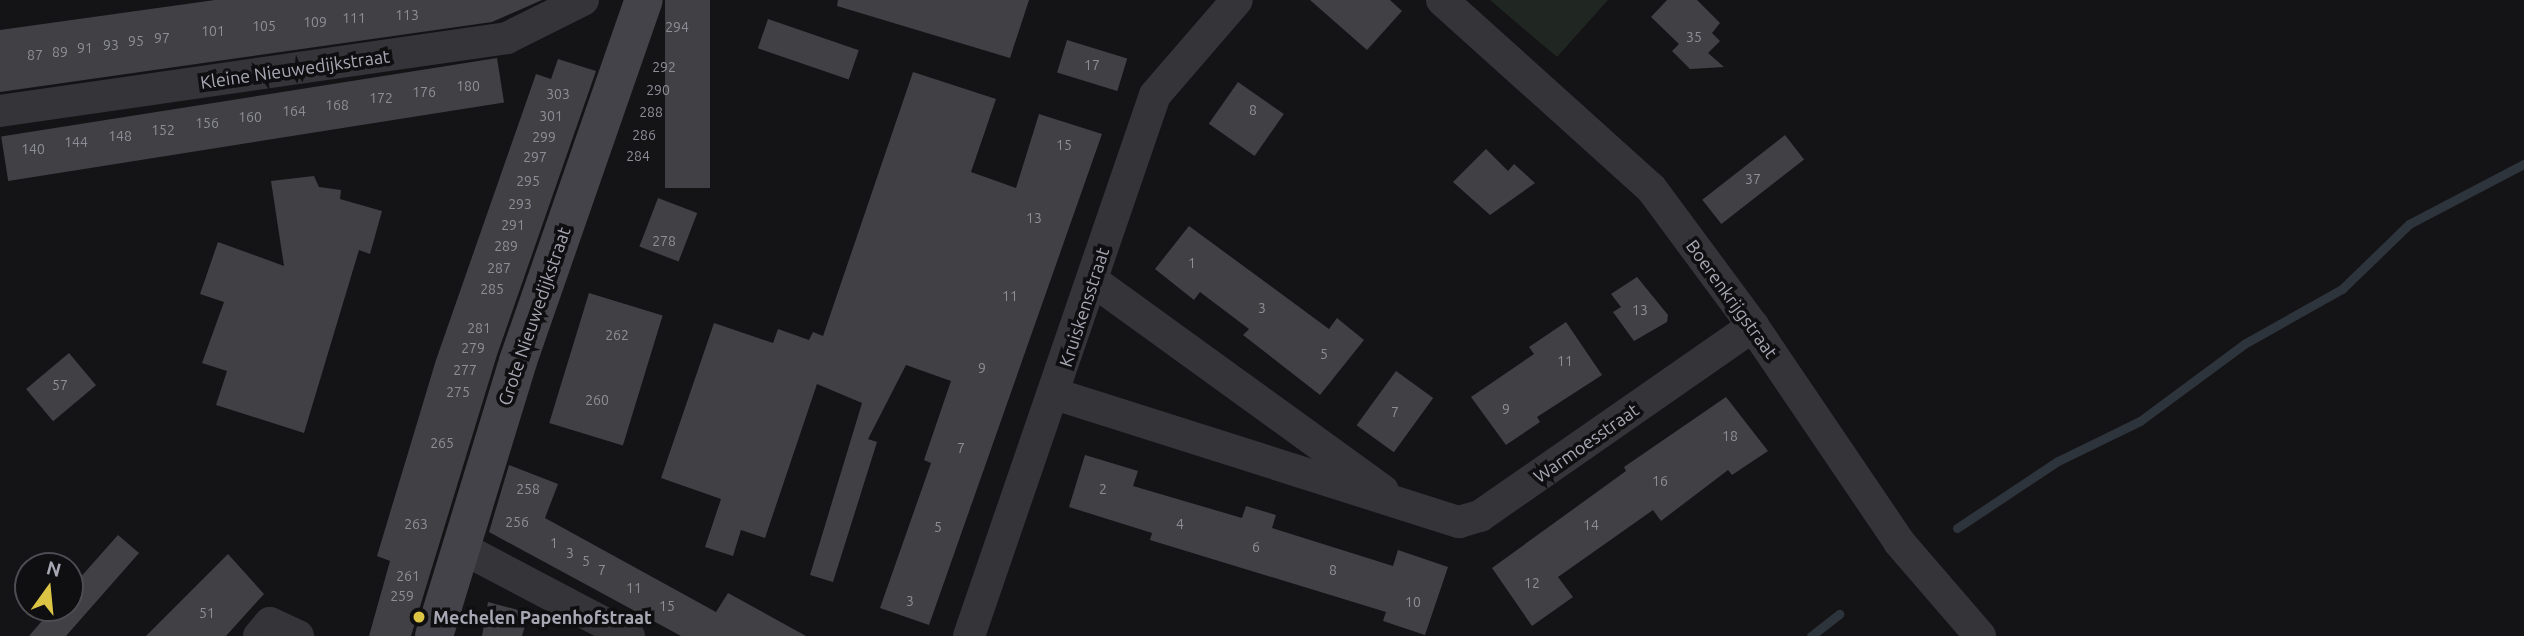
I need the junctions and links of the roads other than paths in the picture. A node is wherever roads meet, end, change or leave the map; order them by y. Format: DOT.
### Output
graph roads {
  1 [pos="583,0"];
  2 [pos="644,0"];
  3 [pos="1237,0"];
  4 [pos="1443,0"];
  5 [pos="0,111"];
  6 [pos="1092,280"];
  7 [pos="1753,326"];
  8 [pos="1055,394"];
  9 [pos="1407,509"];
  10 [pos="460,547"];
  11 [pos="578,624"];
  12 [pos="259,636"];
  13 [pos="298,636"];
  14 [pos="434,636"];
  15 [pos="629,636"];
  16 [pos="969,636"];
  17 [pos="1980,636"];
  1 -- 5 [label="street, Kleine Nieuwedijkstraat"];
  2 -- 10 [label="main road, Grote Nieuwedijkstraat"];
  3 -- 6 [label="street, Kruiskensstraat"];
  4 -- 7 [label="street, Boerenkrijgstraat"];
  6 -- 8 [label="street, Kruiskensstraat"];
  6 -- 9 [label="street, Warmoesstraat"];
  7 -- 9 [label="street, Warmoesstraat"];
  7 -- 17 [label="street, Boerenkrijgstraat"];
  8 -- 9 [label="street, Warmoesstraat"];
  8 -- 16 [label="street, Kruiskensstraat"];
  10 -- 11 [label="street"];
  10 -- 14 [label="main road, Grote Nieuwedijkstraat"];
  11 -- 15 [label="street"];
  12 -- 13 [label="street"];
}
